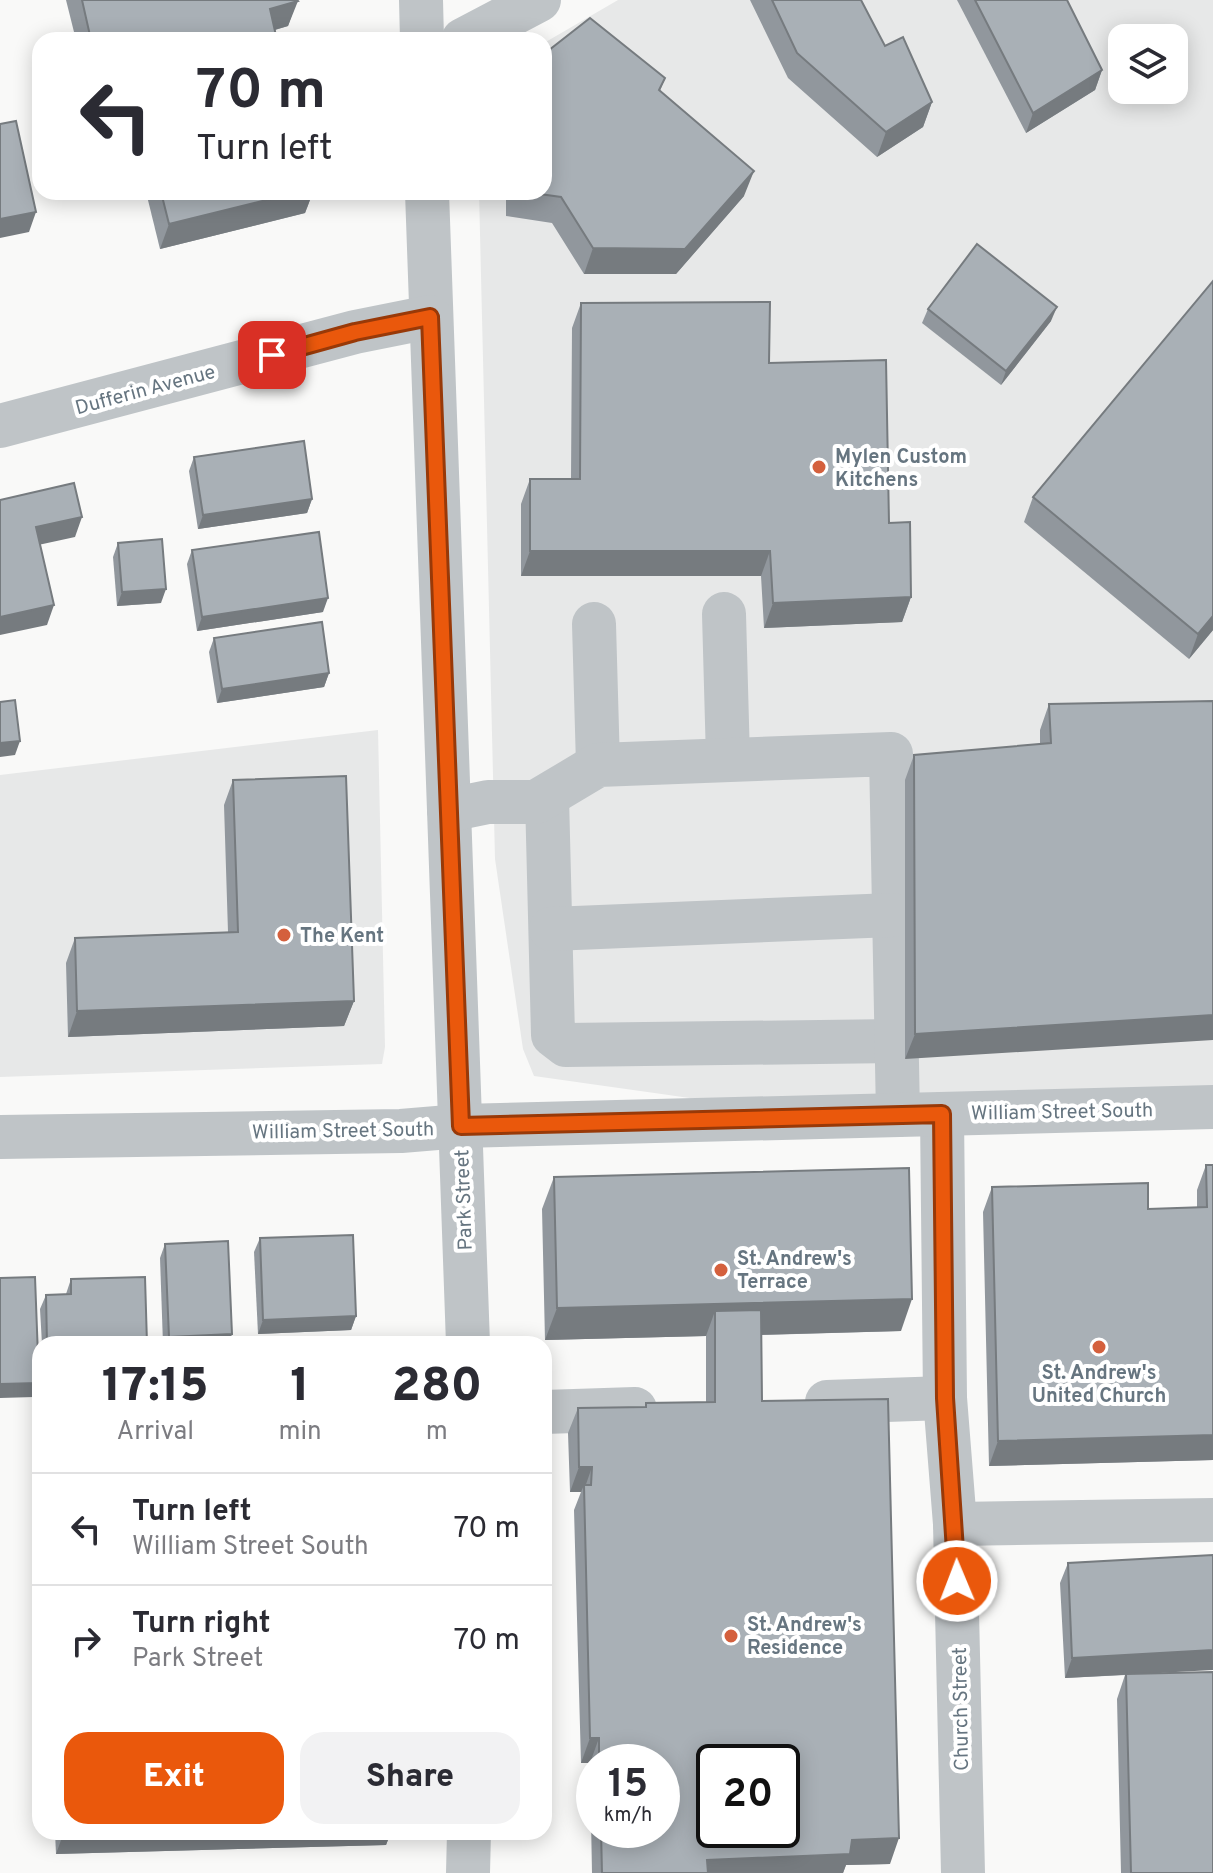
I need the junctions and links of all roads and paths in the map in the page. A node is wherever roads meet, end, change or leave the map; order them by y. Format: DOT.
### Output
graph roads {
  1 [pos="421,0"];
  2 [pos="539,0"];
  3 [pos="422,32"];
  4 [pos="478,32"];
  5 [pos="427,200"];
  6 [pos="430,317"];
  7 [pos="0,426"];
  8 [pos="724,614"];
  9 [pos="594,624"];
  10 [pos="728,759"];
  11 [pos="598,765"];
  12 [pos="547,797"];
  13 [pos="449,810"];
  14 [pos="892,915"];
  15 [pos="551,929"];
  16 [pos="897,1041"];
  17 [pos="1213,1107"];
  18 [pos="942,1114"];
  19 [pos="898,1115"];
  20 [pos="461,1126"];
  21 [pos="0,1137"];
  22 [pos="468,1336"];
  23 [pos="945,1398"];
  24 [pos="791,1403"];
  25 [pos="667,1408"];
  26 [pos="552,1412"];
  27 [pos="1213,1520"];
  28 [pos="955,1524"];
  29 [pos="469,1840"];
  30 [pos="468,1873"];
  31 [pos="963,1873"];
  1 -- 3 [label="street"];
  2 -- 4 [label="street"];
  5 -- 6 [label="street, Park Street"];
  6 -- 7 [label="street, Dufferin Avenue"];
  6 -- 13 [label="street, Park Street"];
  8 -- 10 [label="street"];
  9 -- 11 [label="street"];
  10 -- 11 [label="street"];
  10 -- 14 [label="street"];
  11 -- 12 [label="street"];
  12 -- 13 [label="street"];
  12 -- 15 [label="street"];
  13 -- 20 [label="street, Park Street"];
  14 -- 15 [label="street"];
  14 -- 16 [label="street"];
  15 -- 16 [label="street"];
  16 -- 19 [label="street"];
  17 -- 18 [label="street, William Street South"];
  18 -- 19 [label="street, William Street South"];
  18 -- 23 [label="street, Church Street"];
  19 -- 20 [label="street, William Street South"];
  20 -- 21 [label="street, William Street South"];
  20 -- 22 [label="street, Park Street"];
  23 -- 24 [label="street"];
  23 -- 28 [label="street, Church Street"];
  25 -- 26 [label="street"];
  27 -- 28 [label="street"];
  28 -- 31 [label="street, Church Street"];
  29 -- 30 [label="street"];
}
